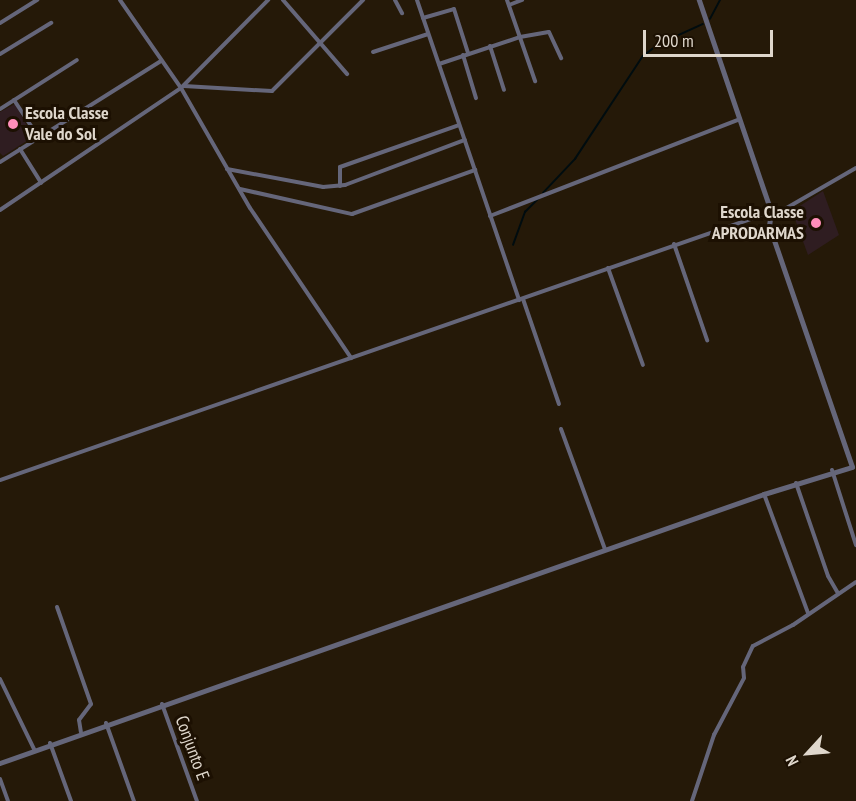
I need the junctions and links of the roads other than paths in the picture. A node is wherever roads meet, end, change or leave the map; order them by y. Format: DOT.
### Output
graph roads {
  1 [pos="38,0"];
  2 [pos="120,0"];
  3 [pos="267,0"];
  4 [pos="283,0"];
  5 [pos="363,0"];
  6 [pos="395,0"];
  7 [pos="417,0"];
  8 [pos="522,0"];
  9 [pos="699,0"];
  10 [pos="508,2"];
  11 [pos="402,13"];
  12 [pos="423,18"];
  13 [pos="0,23"];
  14 [pos="51,23"];
  15 [pos="428,34"];
  16 [pos="520,37"];
  17 [pos="323,42"];
  18 [pos="490,46"];
  19 [pos="373,52"];
  20 [pos="0,54"];
  21 [pos="466,54"];
  22 [pos="561,58"];
  23 [pos="77,60"];
  24 [pos="161,61"];
  25 [pos="439,65"];
  26 [pos="347,74"];
  27 [pos="535,81"];
  28 [pos="182,87"];
  29 [pos="504,90"];
  30 [pos="476,98"];
  31 [pos="14,100"];
  32 [pos="0,109"];
  33 [pos="740,119"];
  34 [pos="459,125"];
  35 [pos="39,138"];
  36 [pos="465,140"];
  37 [pos="20,149"];
  38 [pos="0,160"];
  39 [pos="856,168"];
  40 [pos="227,169"];
  41 [pos="475,170"];
  42 [pos="41,183"];
  43 [pos="340,186"];
  44 [pos="239,189"];
  45 [pos="0,210"];
  46 [pos="771,215"];
  47 [pos="490,216"];
  48 [pos="674,243"];
  49 [pos="608,268"];
  50 [pos="521,299"];
  51 [pos="706,340"];
  52 [pos="351,358"];
  53 [pos="643,365"];
  54 [pos="560,404"];
  55 [pos="561,429"];
  56 [pos="854,466"];
  57 [pos="832,470"];
  58 [pos="0,480"];
  59 [pos="796,483"];
  60 [pos="764,494"];
  61 [pos="856,546"];
  62 [pos="605,549"];
  63 [pos="856,582"];
  64 [pos="838,593"];
  65 [pos="57,606"];
  66 [pos="808,613"];
  67 [pos="0,679"];
  68 [pos="162,704"];
  69 [pos="106,723"];
  70 [pos="81,732"];
  71 [pos="50,743"];
  72 [pos="34,749"];
  73 [pos="0,763"];
  74 [pos="0,779"];
  75 [pos="8,801"];
  76 [pos="71,801"];
  77 [pos="134,801"];
  78 [pos="197,801"];
  79 [pos="692,801"];
  1 -- 13 [label="street"];
  2 -- 24 [label="street"];
  3 -- 28 [label="street"];
  4 -- 17 [label="street"];
  5 -- 17 [label="street"];
  6 -- 11 [label="street"];
  7 -- 12 [label="street"];
  8 -- 10 [label="street"];
  9 -- 33 [label="street"];
  10 -- 16 [label="street"];
  12 -- 15 [label="street"];
  12 -- 21 [label="street"];
  14 -- 20 [label="street"];
  15 -- 19 [label="street"];
  15 -- 25 [label="street"];
  16 -- 18 [label="street"];
  16 -- 22 [label="street"];
  16 -- 27 [label="street"];
  17 -- 26 [label="street"];
  17 -- 28 [label="street"];
  18 -- 21 [label="street"];
  18 -- 29 [label="street"];
  21 -- 25 [label="street"];
  21 -- 30 [label="street"];
  23 -- 31 [label="street"];
  24 -- 28 [label="street"];
  24 -- 35 [label="street"];
  25 -- 34 [label="street"];
  28 -- 40 [label="street"];
  28 -- 42 [label="street"];
  31 -- 32 [label="street"];
  31 -- 35 [label="street"];
  33 -- 46 [label="street"];
  33 -- 47 [label="street"];
  34 -- 36 [label="street"];
  34 -- 43 [label="street"];
  35 -- 37 [label="street"];
  36 -- 41 [label="street"];
  36 -- 43 [label="street"];
  37 -- 38 [label="street"];
  37 -- 42 [label="street"];
  39 -- 46 [label="street"];
  40 -- 43 [label="street"];
  40 -- 44 [label="street"];
  41 -- 44 [label="street"];
  41 -- 47 [label="street"];
  42 -- 45 [label="street"];
  44 -- 52 [label="street"];
  46 -- 48 [label="street"];
  46 -- 56 [label="street"];
  47 -- 50 [label="street"];
  48 -- 49 [label="street"];
  48 -- 51 [label="street"];
  49 -- 50 [label="street"];
  49 -- 53 [label="street"];
  50 -- 52 [label="street"];
  50 -- 54 [label="street"];
  52 -- 58 [label="street"];
  55 -- 62 [label="street"];
  56 -- 57 [label="street"];
  57 -- 59 [label="street"];
  57 -- 61 [label="street"];
  59 -- 60 [label="street"];
  59 -- 64 [label="street"];
  60 -- 62 [label="street"];
  60 -- 66 [label="street"];
  62 -- 68 [label="street"];
  63 -- 64 [label="street"];
  64 -- 66 [label="street"];
  65 -- 70 [label="street"];
  66 -- 79 [label="street"];
  67 -- 72 [label="street"];
  68 -- 69 [label="street"];
  68 -- 78 [label="street, Conjunto E"];
  69 -- 70 [label="street"];
  69 -- 77 [label="street"];
  70 -- 71 [label="street"];
  71 -- 72 [label="street"];
  71 -- 76 [label="street"];
  72 -- 73 [label="street"];
  74 -- 75 [label="street"];
}
